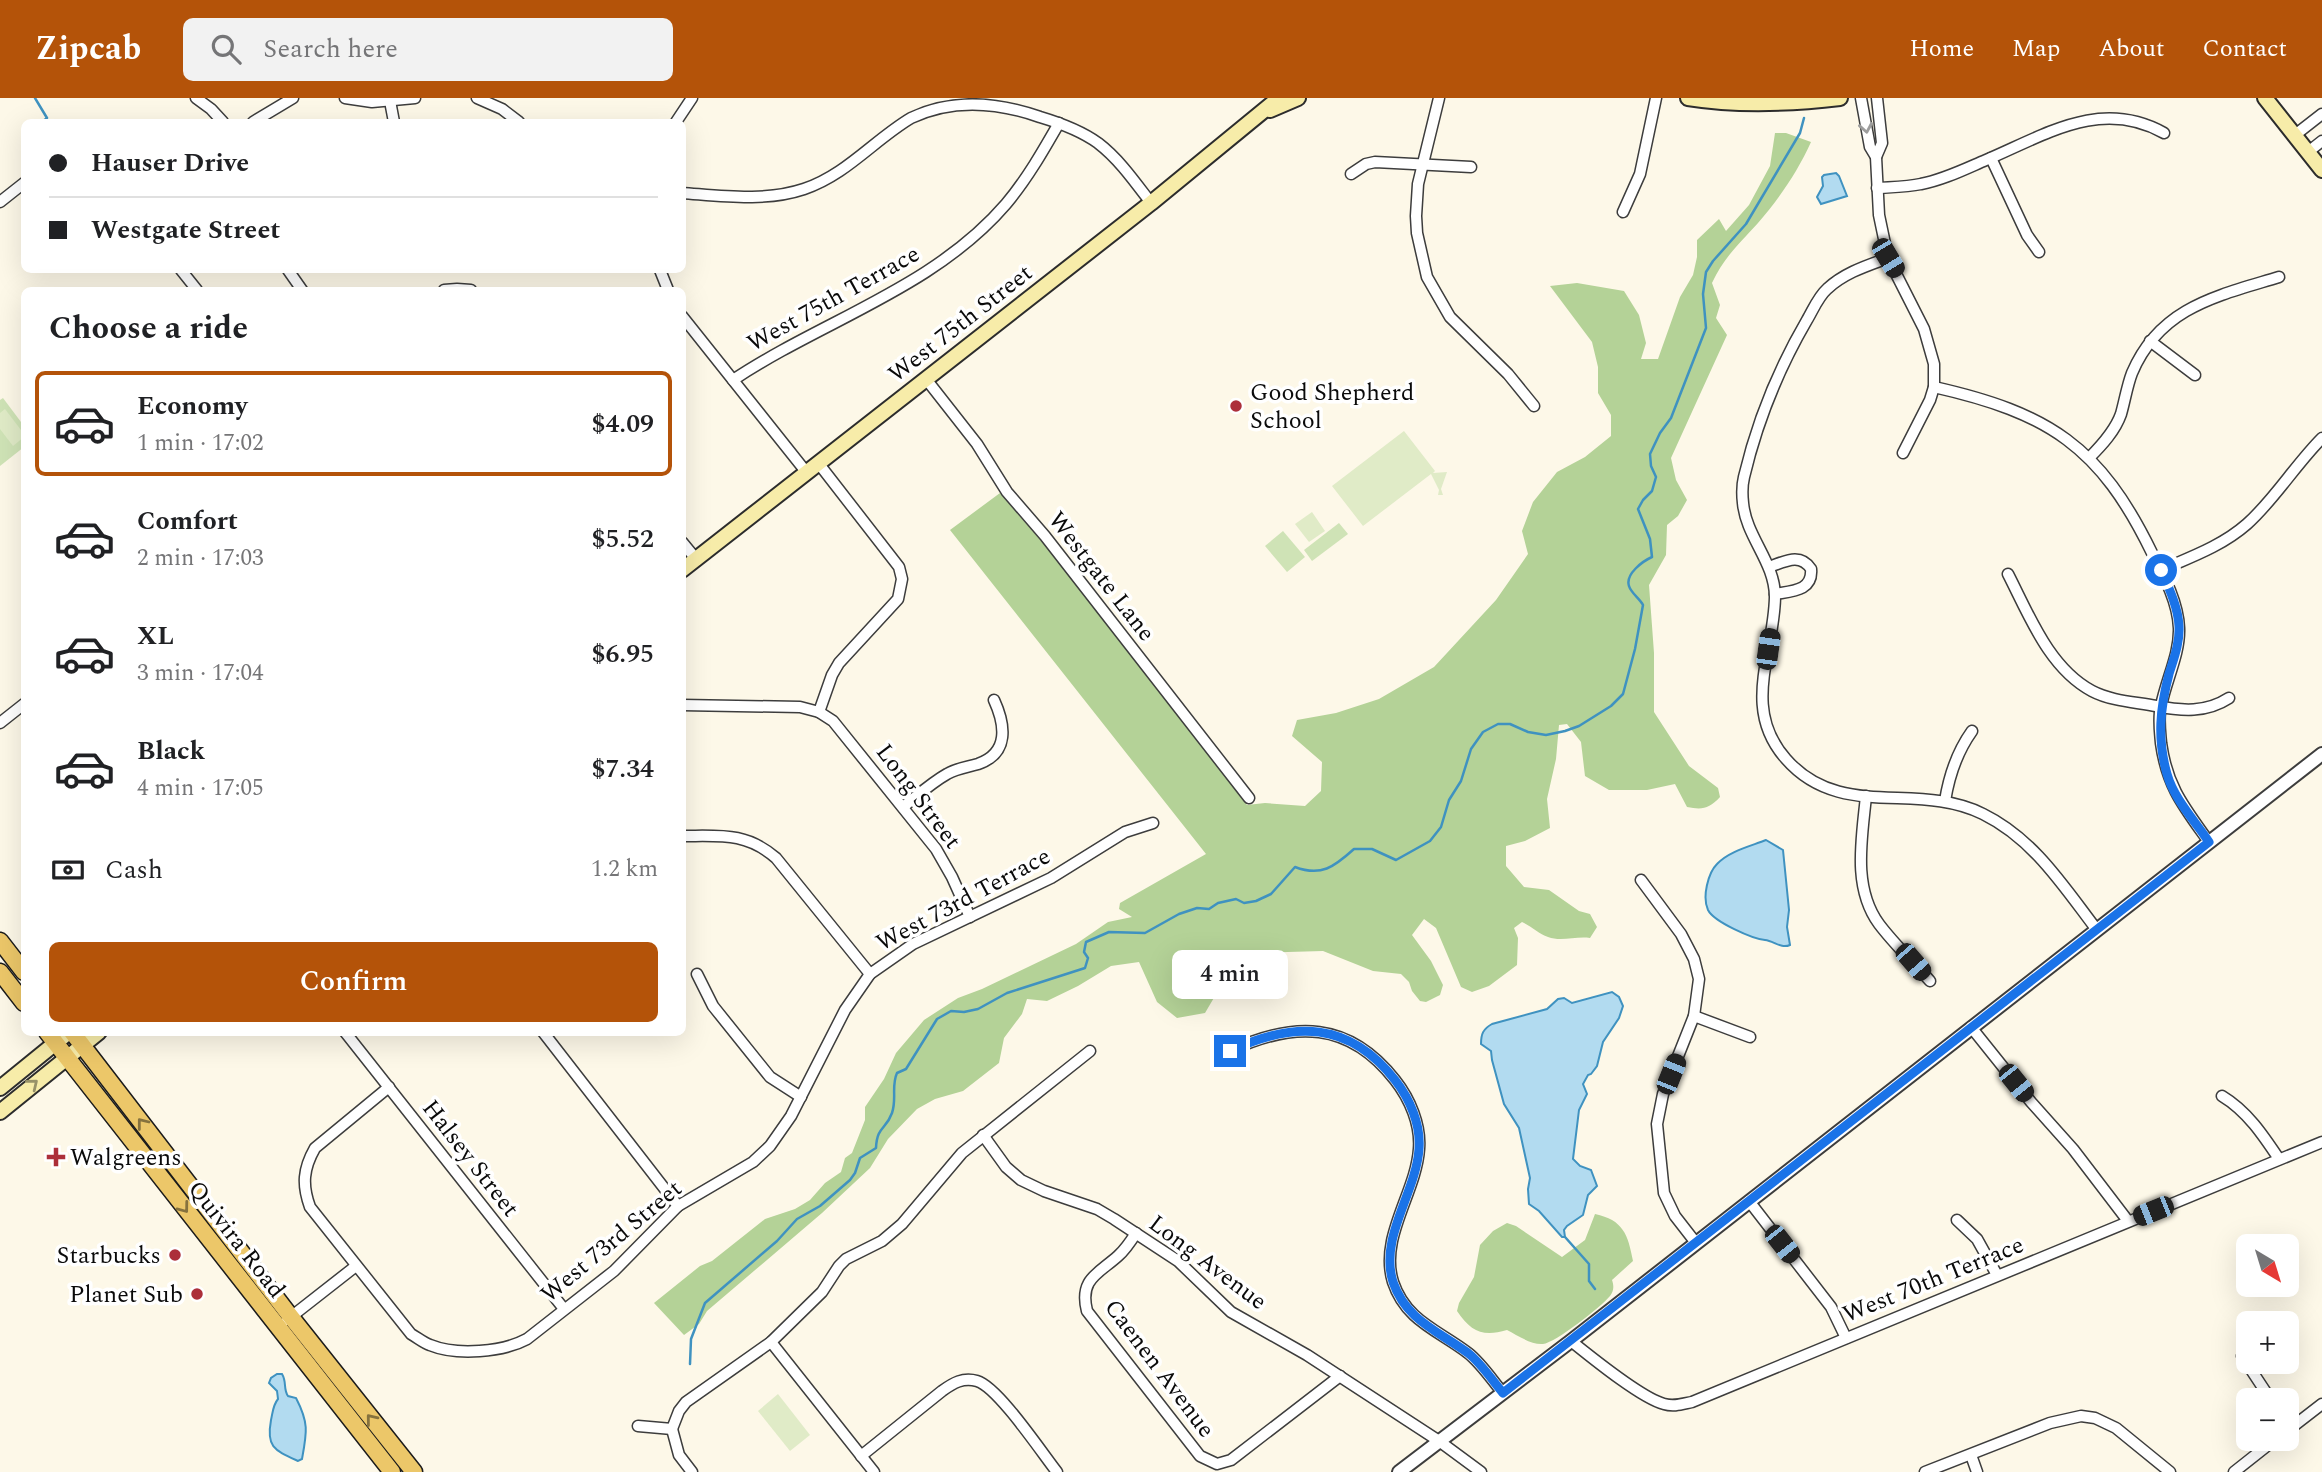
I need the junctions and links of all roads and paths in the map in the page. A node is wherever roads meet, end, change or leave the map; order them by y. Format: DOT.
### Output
graph roads {
  1 [pos="196,98"];
  2 [pos="293,98"];
  3 [pos="345,98"];
  4 [pos="415,98"];
  5 [pos="477,98"];
  6 [pos="692,98"];
  7 [pos="1279,98"];
  8 [pos="1298,98"];
  9 [pos="1439,98"];
  10 [pos="1656,98"];
  11 [pos="1688,98"];
  12 [pos="1840,98"];
  13 [pos="1861,98"];
  14 [pos="1877,98"];
  15 [pos="2265,98"];
  16 [pos="496,101"];
  17 [pos="390,102"];
  18 [pos="1265,111"];
  19 [pos="2322,114"];
  20 [pos="220,119"];
  21 [pos="258,119"];
  22 [pos="393,119"];
  23 [pos="516,119"];
  24 [pos="678,119"];
  25 [pos="1059,123"];
  26 [pos="2164,133"];
  27 [pos="2295,135"];
  28 [pos="2322,141"];
  29 [pos="2308,152"];
  30 [pos="1876,158"];
  31 [pos="1990,158"];
  32 [pos="1424,165"];
  33 [pos="1471,167"];
  34 [pos="2322,170"];
  35 [pos="1351,174"];
  36 [pos="21,185"];
  37 [pos="1877,188"];
  38 [pos="686,193"];
  39 [pos="0,202"];
  40 [pos="1151,203"];
  41 [pos="1623,212"];
  42 [pos="2039,252"];
  43 [pos="1888,258"];
  44 [pos="183,273"];
  45 [pos="2279,277"];
  46 [pos="195,287"];
  47 [pos="686,321"];
  48 [pos="2150,341"];
  49 [pos="2194,375"];
  50 [pos="926,379"];
  51 [pos="733,380"];
  52 [pos="1934,387"];
  53 [pos="1534,406"];
  54 [pos="2322,438"];
  55 [pos="1903,453"];
  56 [pos="2090,457"];
  57 [pos="819,464"];
  58 [pos="807,473"];
  59 [pos="686,547"];
  60 [pos="696,559"];
  61 [pos="686,567"];
  62 [pos="1769,567"];
  63 [pos="2161,570"];
  64 [pos="2008,573"];
  65 [pos="1775,594"];
  66 [pos="2229,698"];
  67 [pos="994,700"];
  68 [pos="686,705"];
  69 [pos="21,706"];
  70 [pos="2161,707"];
  71 [pos="819,712"];
  72 [pos="0,723"];
  73 [pos="1972,731"];
  74 [pos="2322,754"];
  75 [pos="1866,796"];
  76 [pos="1249,798"];
  77 [pos="1945,801"];
  78 [pos="903,807"];
  79 [pos="1153,823"];
  80 [pos="686,836"];
  81 [pos="2209,842"];
  82 [pos="1641,880"];
  83 [pos="970,917"];
  84 [pos="2097,930"];
  85 [pos="0,941"];
  86 [pos="21,968"];
  87 [pos="0,972"];
  88 [pos="697,974"];
  89 [pos="870,974"];
  90 [pos="1930,981"];
  91 [pos="21,999"];
  92 [pos="1695,1016"];
  93 [pos="1971,1027"];
  94 [pos="348,1036"];
  95 [pos="546,1036"];
  96 [pos="65,1037"];
  97 [pos="1751,1037"];
  98 [pos="1090,1051"];
  99 [pos="1230,1051"];
  100 [pos="67,1058"];
  101 [pos="389,1087"];
  102 [pos="0,1088"];
  103 [pos="2222,1096"];
  104 [pos="801,1097"];
  105 [pos="0,1112"];
  106 [pos="983,1135"];
  107 [pos="2322,1142"];
  108 [pos="2279,1159"];
  109 [pos="179,1172"];
  110 [pos="725,1178"];
  111 [pos="165,1183"];
  112 [pos="1749,1201"];
  113 [pos="678,1206"];
  114 [pos="1957,1220"];
  115 [pos="2128,1222"];
  116 [pos="1136,1233"];
  117 [pos="1696,1243"];
  118 [pos="356,1266"];
  119 [pos="1997,1275"];
  120 [pos="564,1309"];
  121 [pos="284,1323"];
  122 [pos="1846,1338"];
  123 [pos="1571,1341"];
  124 [pos="771,1342"];
  125 [pos="1340,1376"];
  126 [pos="1503,1393"];
  127 [pos="2322,1404"];
  128 [pos="2299,1419"];
  129 [pos="638,1426"];
  130 [pos="672,1429"];
  131 [pos="1439,1441"];
  132 [pos="2261,1451"];
  133 [pos="1971,1455"];
  134 [pos="861,1456"];
  135 [pos="392,1472"];
  136 [pos="414,1472"];
  137 [pos="692,1472"];
  138 [pos="874,1472"];
  139 [pos="1057,1472"];
  140 [pos="1399,1472"];
  141 [pos="1481,1472"];
  142 [pos="1925,1472"];
  143 [pos="1977,1472"];
  144 [pos="2170,1472"];
  145 [pos="2234,1472"];
  1 -- 20 [label="street"];
  2 -- 21 [label="street"];
  3 -- 17 [label="street"];
  4 -- 17 [label="street"];
  5 -- 16 [label="street"];
  6 -- 24 [label="street"];
  7 -- 18 [label="main road, West 75th Street"];
  8 -- 18 [label="main road, West 75th Street"];
  9 -- 32 [label="street"];
  10 -- 41 [label="street"];
  11 -- 12 [label="main road"];
  13 -- 30 [label="street, one-way"];
  14 -- 30 [label="street"];
  15 -- 27 [label="main road"];
  16 -- 23 [label="street"];
  17 -- 22 [label="street"];
  18 -- 40 [label="main road, West 75th Street"];
  19 -- 27 [label="street"];
  25 -- 38 [label="street"];
  25 -- 40 [label="street"];
  25 -- 51 [label="street, West 75th Terrace"];
  26 -- 31 [label="street"];
  27 -- 29 [label="main road"];
  28 -- 29 [label="street"];
  29 -- 34 [label="main road"];
  30 -- 37 [label="street"];
  31 -- 37 [label="street"];
  31 -- 42 [label="street"];
  32 -- 33 [label="street"];
  32 -- 35 [label="street"];
  32 -- 53 [label="street"];
  36 -- 39 [label="street"];
  37 -- 43 [label="street"];
  40 -- 50 [label="main road, West 75th Street"];
  43 -- 52 [label="street"];
  43 -- 62 [label="street"];
  44 -- 46 [label="street"];
  45 -- 48 [label="street"];
  47 -- 51 [label="street"];
  48 -- 49 [label="street"];
  48 -- 56 [label="street"];
  50 -- 57 [label="main road, West 75th Street"];
  50 -- 76 [label="street, Westgate Lane"];
  51 -- 58 [label="street"];
  52 -- 55 [label="street"];
  52 -- 56 [label="street"];
  54 -- 63 [label="street"];
  56 -- 63 [label="street"];
  57 -- 58 [label="main road, West 75th Street"];
  57 -- 71 [label="street"];
  58 -- 60 [label="main road, West 75th Street"];
  59 -- 60 [label="street"];
  60 -- 61 [label="main road, West 75th Street"];
  62 -- 65 [label="street"];
  62 -- 65 [label="street"];
  63 -- 70 [label="street"];
  64 -- 70 [label="street"];
  65 -- 75 [label="street"];
  66 -- 70 [label="street"];
  67 -- 78 [label="street"];
  68 -- 71 [label="street"];
  69 -- 72 [label="street"];
  70 -- 81 [label="street"];
  71 -- 78 [label="street, Long Street"];
  73 -- 77 [label="street"];
  74 -- 81 [label="street"];
  75 -- 77 [label="street"];
  75 -- 90 [label="street"];
  77 -- 84 [label="street"];
  78 -- 83 [label="street, Long Street"];
  79 -- 83 [label="street, West 73rd Terrace"];
  80 -- 89 [label="street"];
  81 -- 84 [label="street"];
  82 -- 92 [label="street"];
  83 -- 89 [label="street, West 73rd Terrace"];
  84 -- 93 [label="street"];
  85 -- 86 [label="main road"];
  87 -- 91 [label="main road"];
  88 -- 104 [label="street"];
  89 -- 104 [label="street, West 73rd Terrace"];
  92 -- 97 [label="street"];
  92 -- 117 [label="street"];
  93 -- 112 [label="street"];
  93 -- 115 [label="street"];
  94 -- 101 [label="street, Halsey Street"];
  95 -- 113 [label="street"];
  96 -- 100 [label="main road, Quivira Road"];
  96 -- 102 [label="main road"];
  109 -- 96 [label="main road, Quivira Road, one-way"];
  98 -- 106 [label="street"];
  99 -- 126 [label="street"];
  105 -- 100 [label="main road, one-way"];
  100 -- 111 [label="main road, Quivira Road"];
  101 -- 118 [label="street, West 73rd Street"];
  101 -- 120 [label="street, Halsey Street"];
  103 -- 108 [label="street"];
  104 -- 110 [label="street, West 73rd Terrace"];
  106 -- 116 [label="street, Long Avenue"];
  106 -- 124 [label="street"];
  107 -- 108 [label="street, West 70th Terrace"];
  108 -- 115 [label="street, West 70th Terrace"];
  109 -- 111 [label="main road"];
  109 -- 121 [label="main road, Quivira Road"];
  110 -- 113 [label="street, West 73rd Street"];
  111 -- 121 [label="main road, Quivira Road, one-way"];
  112 -- 117 [label="street"];
  112 -- 122 [label="street"];
  113 -- 120 [label="street, West 73rd Street"];
  114 -- 119 [label="street"];
  115 -- 119 [label="street, West 70th Terrace"];
  116 -- 125 [label="street, Long Avenue"];
  116 -- 125 [label="street, Caenen Avenue"];
  117 -- 123 [label="street"];
  118 -- 120 [label="street, West 73rd Street"];
  118 -- 121 [label="street"];
  119 -- 122 [label="street, West 70th Terrace"];
  121 -- 135 [label="main road, Quivira Road"];
  136 -- 121 [label="main road, Quivira Road, one-way"];
  122 -- 123 [label="street, West 70th Terrace"];
  123 -- 126 [label="street"];
  124 -- 130 [label="street"];
  124 -- 134 [label="street"];
  125 -- 131 [label="street, Long Avenue"];
  126 -- 131 [label="street"];
  127 -- 128 [label="street"];
  129 -- 130 [label="street"];
  130 -- 137 [label="street"];
  131 -- 140 [label="street"];
  131 -- 141 [label="street, Long Avenue"];
  132 -- 145 [label="street"];
  133 -- 142 [label="street"];
  133 -- 143 [label="street"];
  133 -- 144 [label="street"];
  134 -- 138 [label="street"];
  134 -- 139 [label="street"];
}
